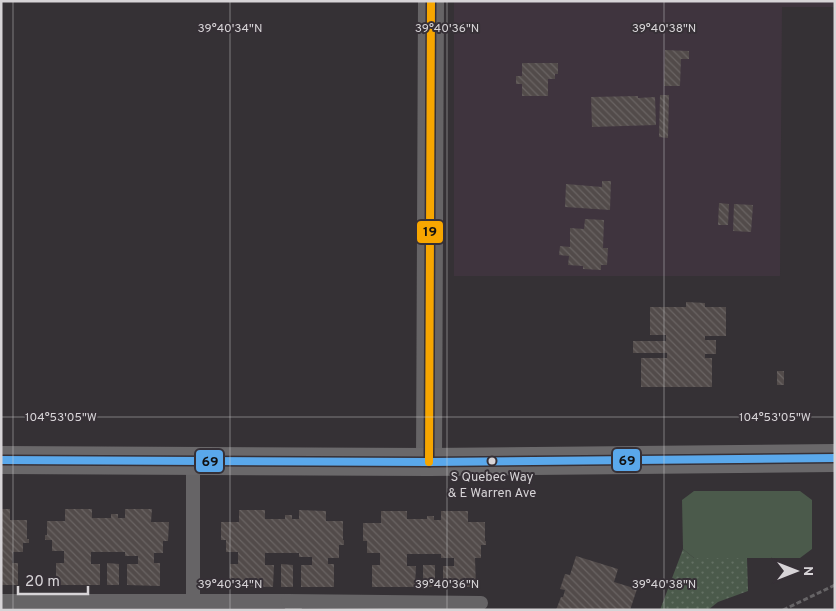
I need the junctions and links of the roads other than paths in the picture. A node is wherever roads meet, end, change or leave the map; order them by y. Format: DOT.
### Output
graph roads {
  1 [pos="431,1"];
  2 [pos="835,458"];
  3 [pos="1,460"];
  4 [pos="194,460"];
  5 [pos="429,462"];
  6 [pos="193,600"];
  7 [pos="1,601"];
  8 [pos="480,603"];
  9 [pos="292,605"];
  10 [pos="383,606"];
  1 -- 5 [label="street"];
  2 -- 5 [label="street"];
  3 -- 4 [label="street"];
  4 -- 5 [label="street"];
  4 -- 6 [label="lane"];
  6 -- 7 [label="lane"];
  6 -- 9 [label="lane"];
  8 -- 10 [label="lane"];
  9 -- 10 [label="lane"];
}
